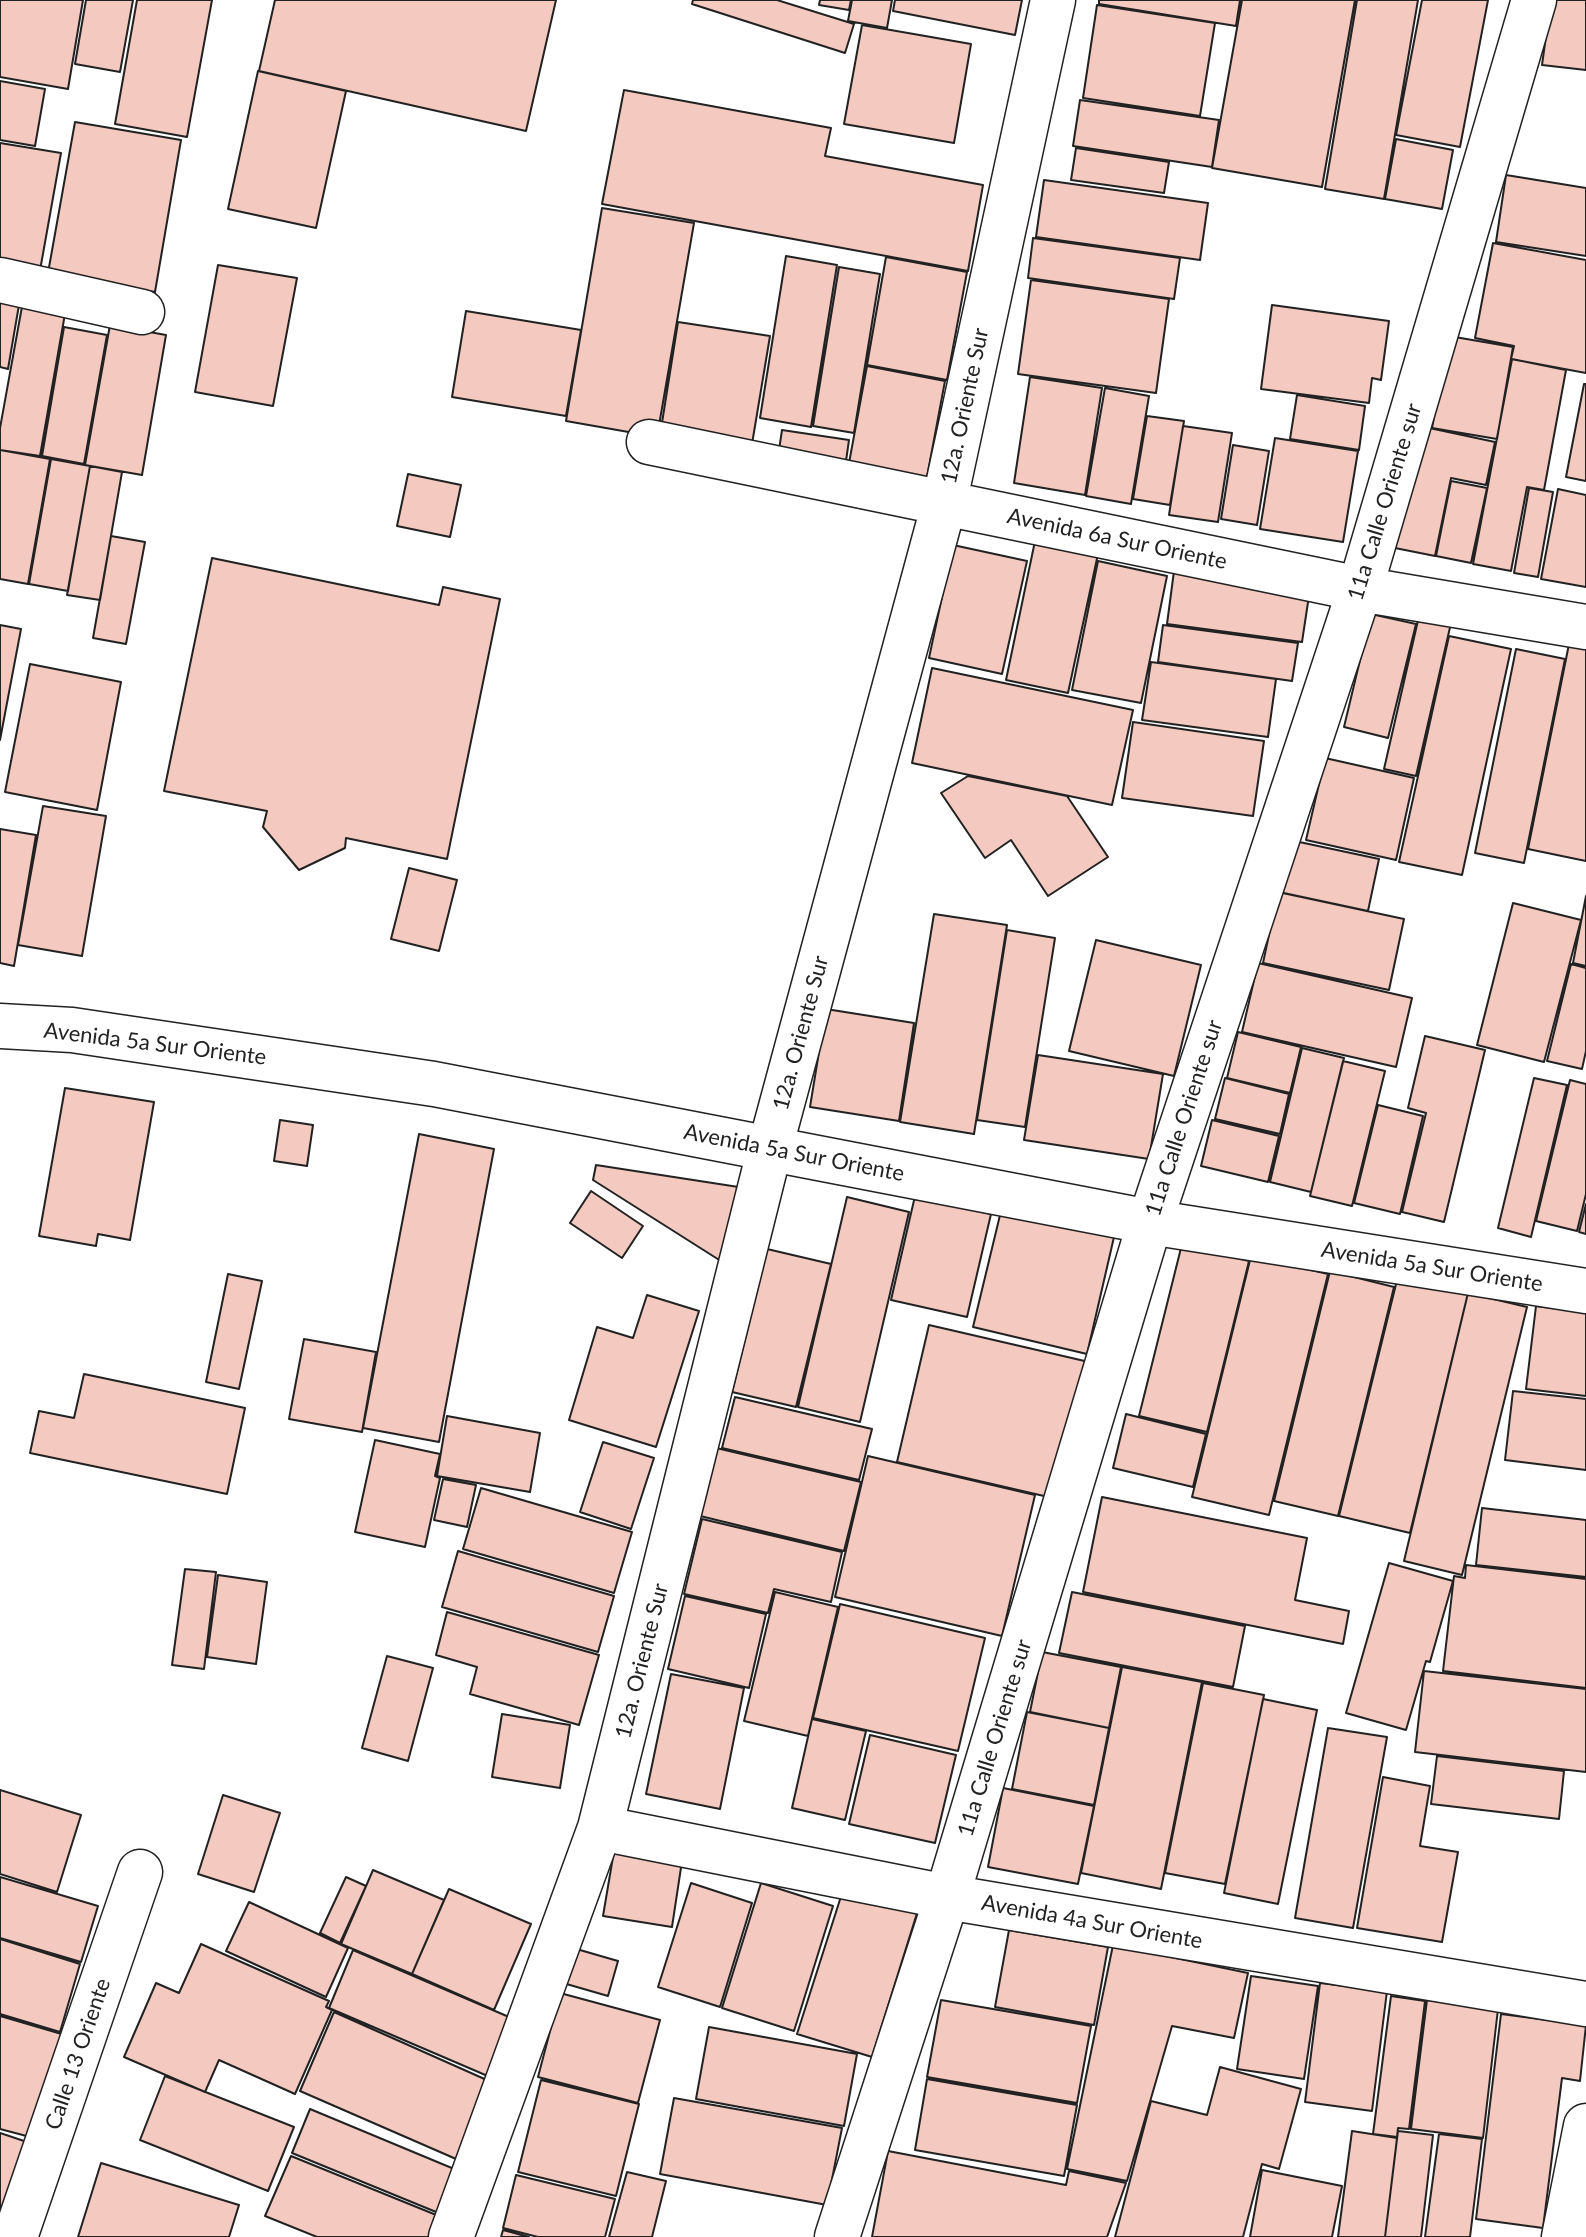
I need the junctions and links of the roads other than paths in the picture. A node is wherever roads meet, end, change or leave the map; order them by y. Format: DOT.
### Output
graph roads {
  1 [pos="1053,0"];
  2 [pos="1534,0"];
  3 [pos="0,280"];
  4 [pos="142,312"];
  5 [pos="649,442"];
  6 [pos="944,504"];
  7 [pos="1360,589"];
  8 [pos="1586,627"];
  9 [pos="0,1026"];
  10 [pos="770,1148"];
  11 [pos="1150,1222"];
  12 [pos="1586,1291"];
  13 [pos="600,1828"];
  14 [pos="140,1872"];
  15 [pos="947,1897"];
  16 [pos="1586,2004"];
  17 [pos="1586,2126"];
  18 [pos="15,2237"];
  19 [pos="451,2237"];
  20 [pos="837,2237"];
  21 [pos="1564,2237"];
  1 -- 6 [label="street, 12a. Oriente Sur"];
  2 -- 7 [label="street, 11a Calle Oriente sur"];
  3 -- 4 [label="street"];
  5 -- 6 [label="street, Avenida 6a Sur Oriente"];
  6 -- 7 [label="street, Avenida 6a Sur Oriente"];
  6 -- 10 [label="street, 12a. Oriente Sur"];
  7 -- 8 [label="street, Avenida 6a Sur Oriente"];
  7 -- 11 [label="street, 11a Calle Oriente sur"];
  9 -- 10 [label="street, Avenida 5a Sur Oriente"];
  10 -- 11 [label="street, Avenida 5a Sur Oriente"];
  10 -- 13 [label="street, 12a. Oriente Sur"];
  11 -- 12 [label="street, Avenida 5a Sur Oriente"];
  11 -- 15 [label="street, 11a Calle Oriente sur"];
  13 -- 15 [label="street, Avenida 4a Sur Oriente"];
  13 -- 19 [label="street, 12a. Oriente Sur"];
  14 -- 18 [label="street, Calle 13 Oriente"];
  15 -- 16 [label="street, Avenida 4a Sur Oriente"];
  15 -- 20 [label="street, 11a Calle Oriente sur"];
  17 -- 21 [label="street"];
}
